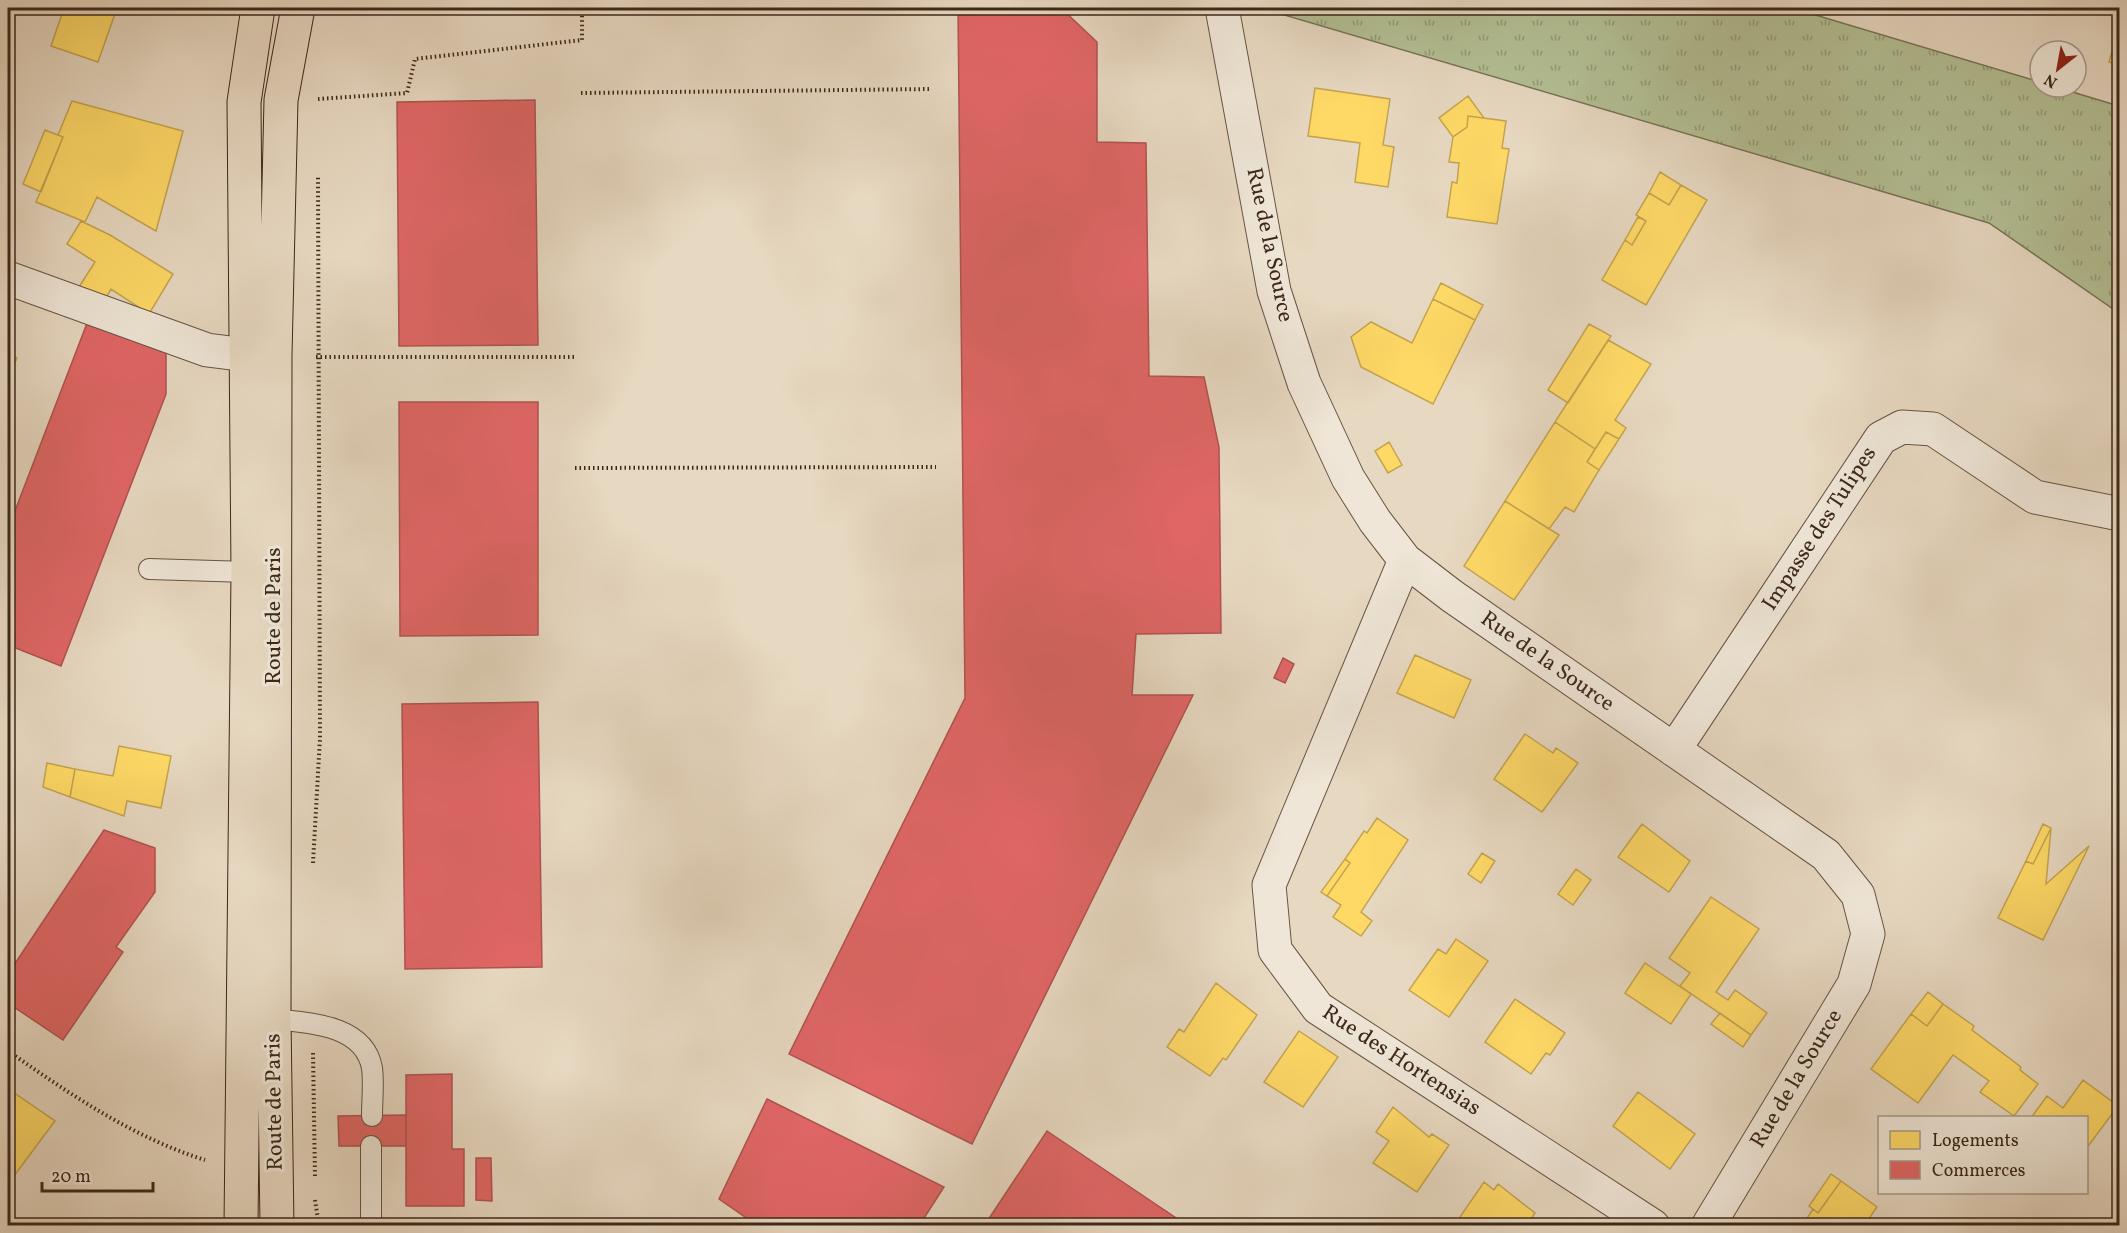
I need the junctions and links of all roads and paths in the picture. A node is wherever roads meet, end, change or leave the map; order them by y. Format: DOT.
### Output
graph roads {
  1 [pos="258,8"];
  2 [pos="298,8"];
  3 [pos="582,8"];
  4 [pos="1222,8"];
  5 [pos="320,87"];
  6 [pos="932,89"];
  7 [pos="581,93"];
  8 [pos="318,99"];
  9 [pos="318,111"];
  10 [pos="318,170"];
  11 [pos="8,278"];
  12 [pos="261,355"];
  13 [pos="318,357"];
  14 [pos="576,357"];
  15 [pos="936,467"];
  16 [pos="575,468"];
  17 [pos="2120,514"];
  18 [pos="1406,560"];
  19 [pos="149,569"];
  20 [pos="248,572"];
  21 [pos="1674,750"];
  22 [pos="312,875"];
  23 [pos="274,1019"];
  24 [pos="308,1023"];
  25 [pos="8,1051"];
  26 [pos="372,1116"];
  27 [pos="371,1146"];
  28 [pos="241,1172"];
  29 [pos="241,1226"];
  30 [pos="277,1226"];
  31 [pos="319,1226"];
  32 [pos="371,1226"];
  33 [pos="1653,1226"];
  34 [pos="1708,1226"];
  1 -- 12 [label="main road, Route de Paris"];
  2 -- 12 [label="main road, Route de Paris"];
  3 -- 8 [label="path"];
  4 -- 18 [label="street, Rue de la Source"];
  5 -- 8 [label="path"];
  6 -- 7 [label="path"];
  8 -- 9 [label="path"];
  10 -- 13 [label="path"];
  11 -- 12 [label="street"];
  12 -- 13 [label="path"];
  12 -- 20 [label="main road, Route de Paris"];
  12 -- 23 [label="main road, Route de Paris"];
  13 -- 14 [label="path"];
  13 -- 22 [label="path"];
  15 -- 16 [label="path"];
  17 -- 21 [label="street, Impasse des Tulipes"];
  18 -- 21 [label="street, Rue de la Source"];
  18 -- 33 [label="street, Rue des Hortensias"];
  19 -- 20 [label="lane"];
  20 -- 28 [label="main road, Route de Paris"];
  21 -- 34 [label="street, Rue de la Source"];
  23 -- 24 [label="lane"];
  23 -- 30 [label="main road, Route de Paris"];
  24 -- 26 [label="lane"];
  24 -- 31 [label="path"];
  25 -- 28 [label="path"];
  27 -- 32 [label="lane"];
  28 -- 29 [label="main road, Route de Paris"];
}
